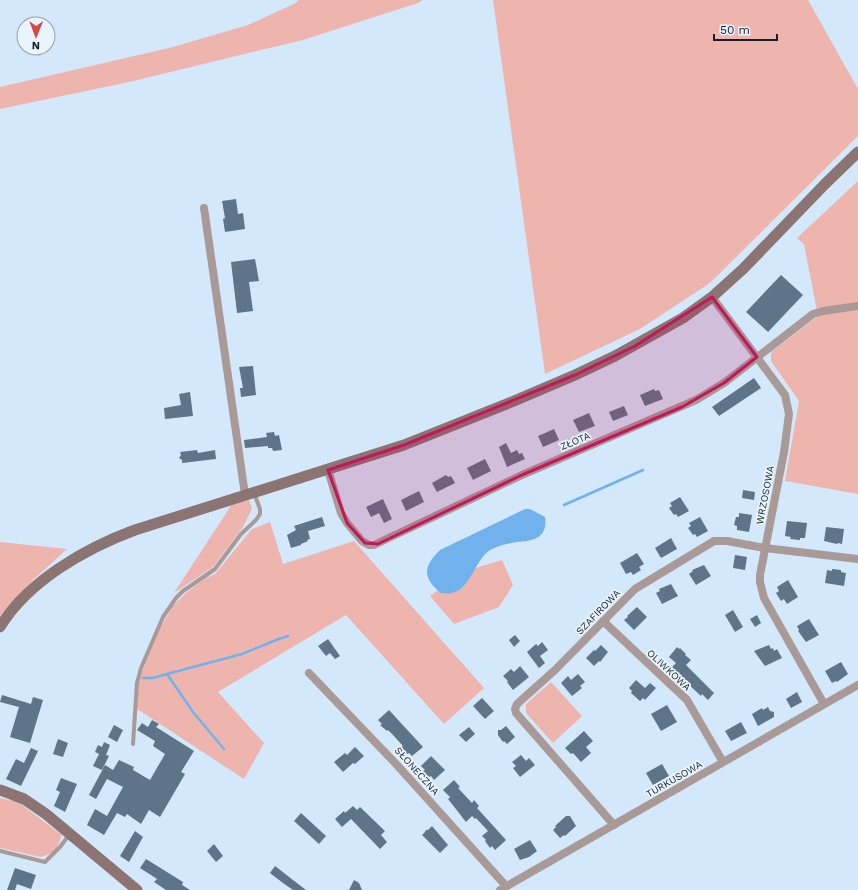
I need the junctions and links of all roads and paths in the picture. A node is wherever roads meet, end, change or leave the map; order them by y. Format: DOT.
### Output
graph roads {
  1 [pos="858,152"];
  2 [pos="204,208"];
  3 [pos="712,297"];
  4 [pos="858,306"];
  5 [pos="757,357"];
  6 [pos="328,470"];
  7 [pos="250,494"];
  8 [pos="765,548"];
  9 [pos="858,559"];
  10 [pos="603,621"];
  11 [pos="0,627"];
  12 [pos="309,673"];
  13 [pos="858,684"];
  14 [pos="824,704"];
  15 [pos="133,744"];
  16 [pos="723,762"];
  17 [pos="0,790"];
  18 [pos="614,825"];
  19 [pos="70,833"];
  20 [pos="0,851"];
  21 [pos="503,888"];
  22 [pos="137,890"];
  1 -- 3 [label="street"];
  2 -- 7 [label="street"];
  3 -- 5 [label="street, WRZOSOWA"];
  3 -- 6 [label="street"];
  4 -- 5 [label="street, ZŁOTA"];
  5 -- 6 [label="street, ZŁOTA"];
  5 -- 8 [label="street, WRZOSOWA"];
  6 -- 7 [label="street"];
  7 -- 11 [label="street"];
  7 -- 15 [label="lane"];
  8 -- 9 [label="street, SZAFIROWA"];
  8 -- 10 [label="street, SZAFIROWA"];
  8 -- 14 [label="street, WRZOSOWA"];
  10 -- 16 [label="street, OLIWKOWA"];
  10 -- 18 [label="street, SZAFIROWA"];
  12 -- 21 [label="street, SŁONECZNA"];
  13 -- 14 [label="street, TURKUSOWA"];
  14 -- 16 [label="street, TURKUSOWA"];
  16 -- 18 [label="street, TURKUSOWA"];
  17 -- 19 [label="street"];
  18 -- 21 [label="street, TURKUSOWA"];
  19 -- 20 [label="lane"];
  19 -- 22 [label="street"];
}
